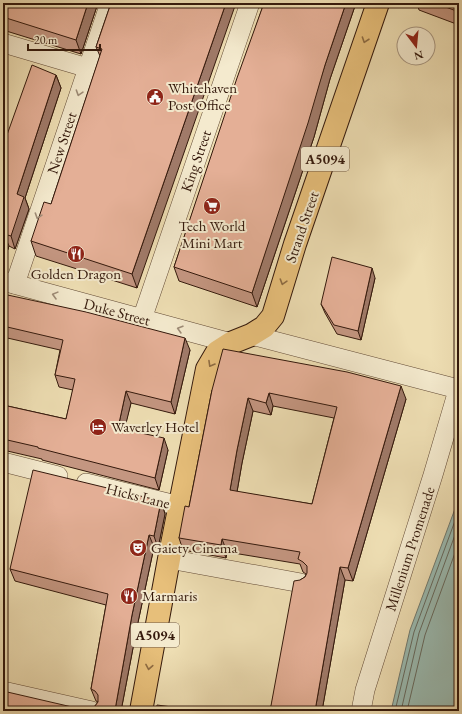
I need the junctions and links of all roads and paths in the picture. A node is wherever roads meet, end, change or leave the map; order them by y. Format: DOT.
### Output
graph roads {
  1 [pos="110,3"];
  2 [pos="250,3"];
  3 [pos="378,3"];
  4 [pos="3,44"];
  5 [pos="88,68"];
  6 [pos="9,282"];
  7 [pos="142,319"];
  8 [pos="241,339"];
  9 [pos="459,388"];
  10 [pos="3,462"];
  11 [pos="180,506"];
  12 [pos="168,559"];
  13 [pos="301,583"];
  14 [pos="3,691"];
  15 [pos="92,711"];
  16 [pos="141,711"];
  17 [pos="361,711"];
  1 -- 5 [label="street, New Street"];
  2 -- 7 [label="street, King Street"];
  3 -- 8 [label="main road, Strand Street / A5094, one-way"];
  4 -- 5 [label="street"];
  5 -- 6 [label="street, New Street, one-way"];
  7 -- 6 [label="street, Duke Street, one-way"];
  8 -- 7 [label="street, Duke Street, one-way"];
  8 -- 9 [label="street, Duke Street"];
  8 -- 11 [label="main road, A5094, one-way"];
  9 -- 17 [label="street, Millenium Promenade"];
  10 -- 11 [label="street, Hicks Lane"];
  11 -- 12 [label="main road, A5094"];
  12 -- 13 [label="street"];
  12 -- 16 [label="main road, A5094, one-way"];
  14 -- 15 [label="street"];
}
